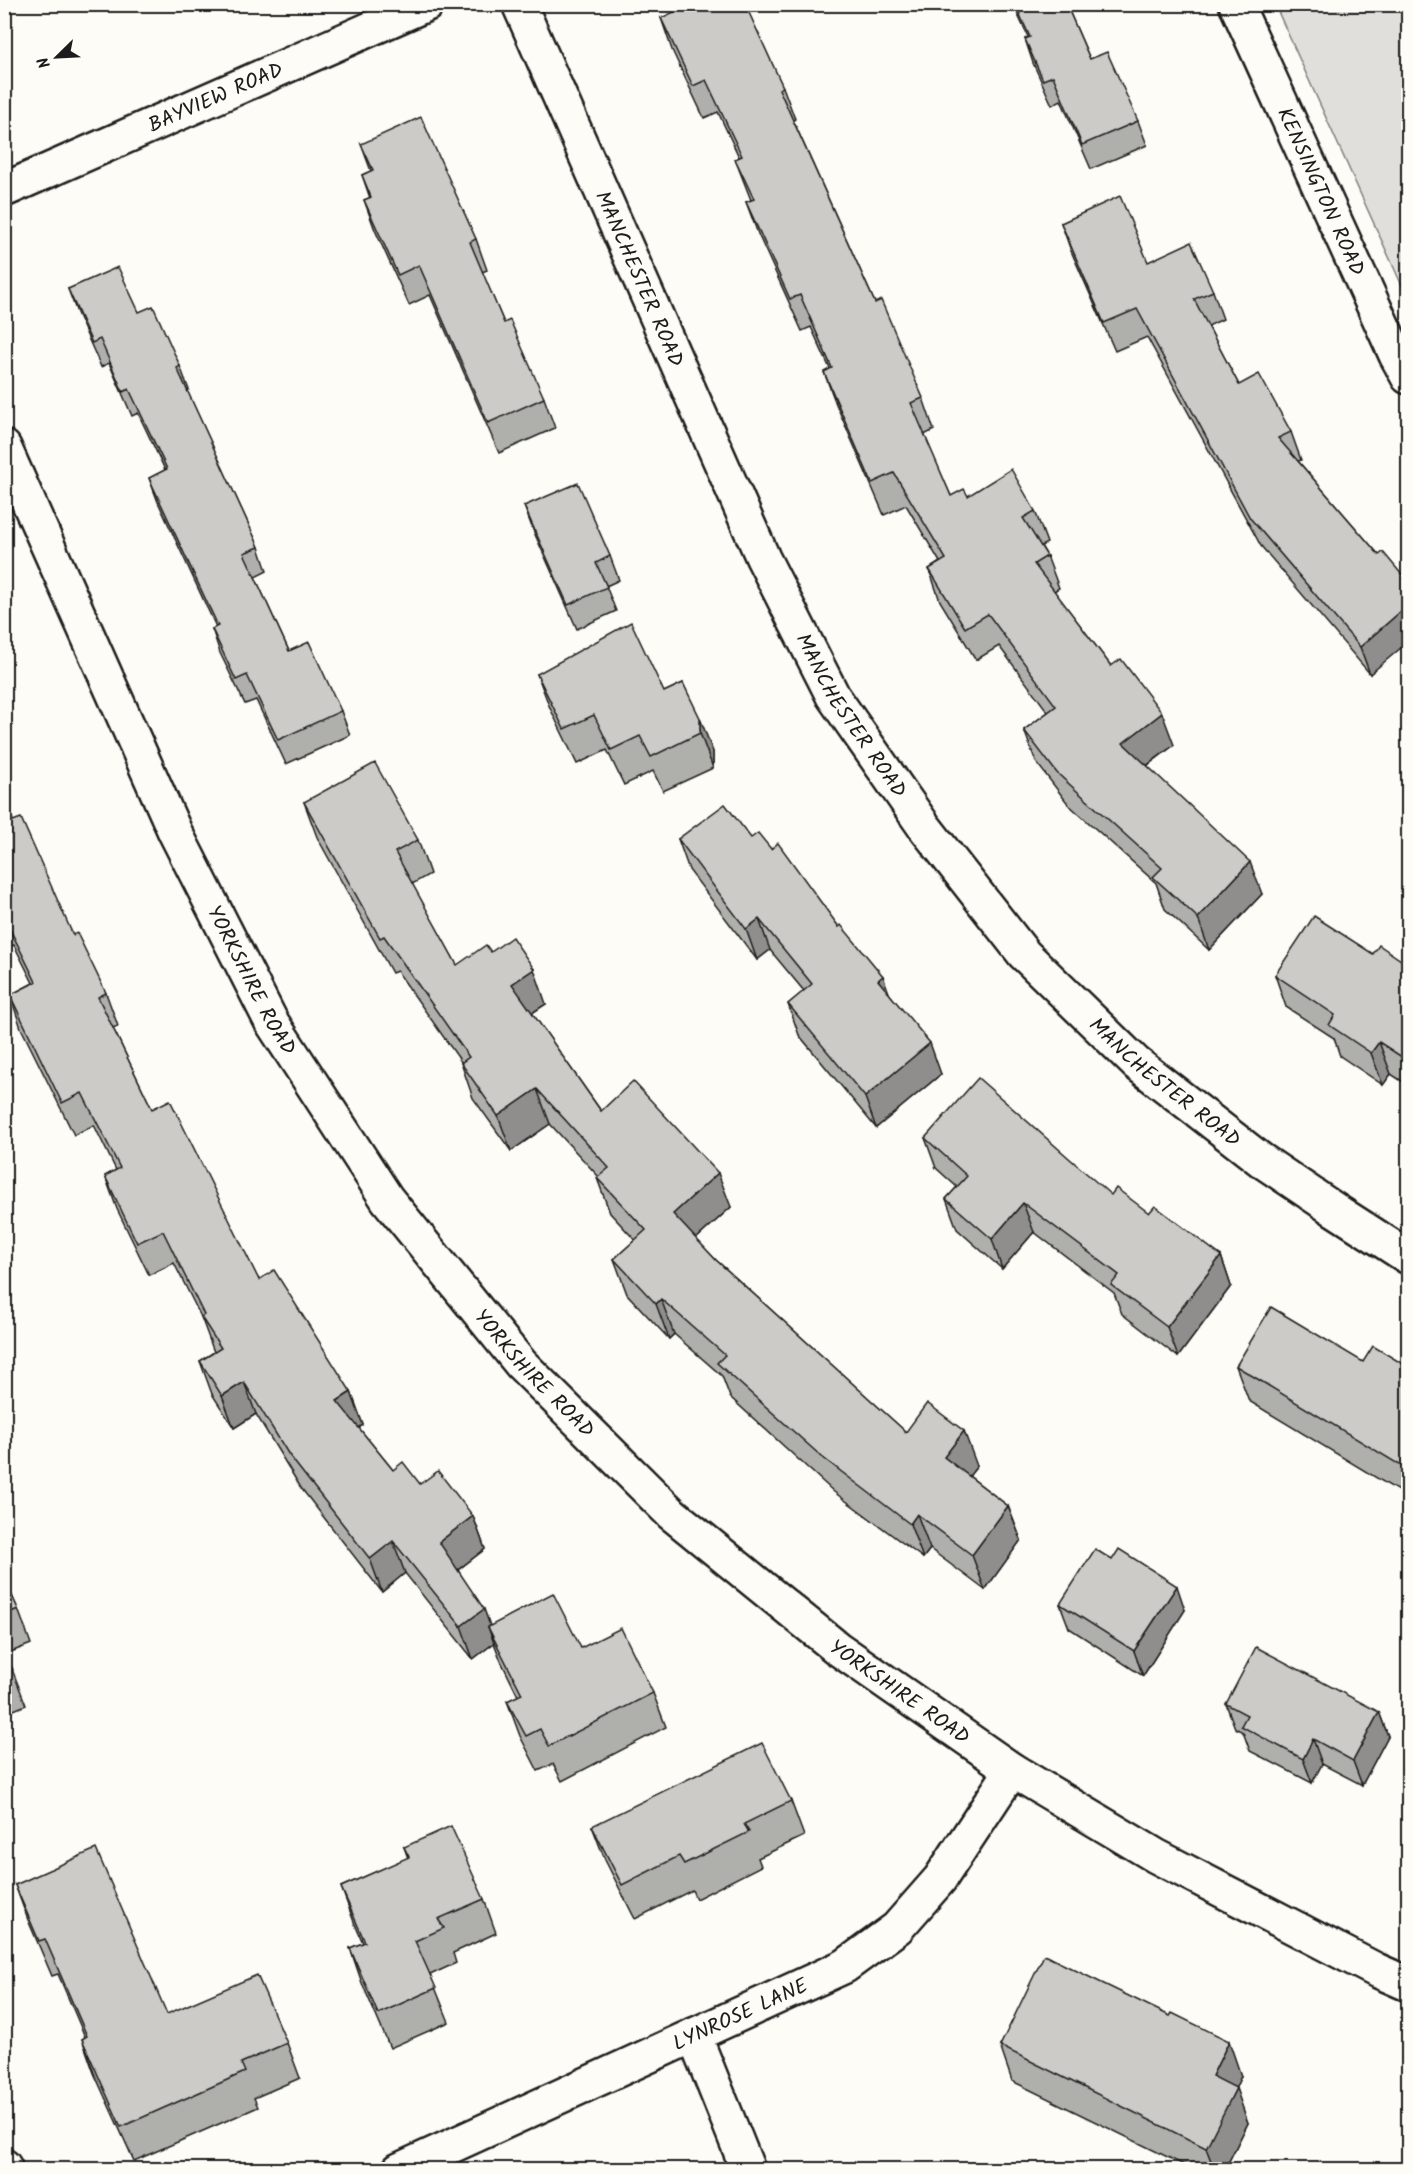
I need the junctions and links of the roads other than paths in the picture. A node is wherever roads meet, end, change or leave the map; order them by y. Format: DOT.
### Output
graph roads {
  1 [pos="427,4"];
  2 [pos="519,4"];
  3 [pos="1236,4"];
  4 [pos="4,190"];
  5 [pos="1408,377"];
  6 [pos="4,447"];
  7 [pos="1408,1257"];
  8 [pos="1012,1770"];
  9 [pos="1408,1984"];
  10 [pos="694,2035"];
  11 [pos="399,2169"];
  12 [pos="748,2169"];
  1 -- 4 [label="street, BAYVIEW ROAD"];
  2 -- 7 [label="street, MANCHESTER ROAD"];
  3 -- 5 [label="street, KENSINGTON ROAD"];
  6 -- 8 [label="street, YORKSHIRE ROAD"];
  8 -- 9 [label="street, YORKSHIRE ROAD"];
  8 -- 10 [label="street, LYNROSE LANE"];
  10 -- 11 [label="street, LYNROSE LANE"];
  10 -- 12 [label="street"];
}
